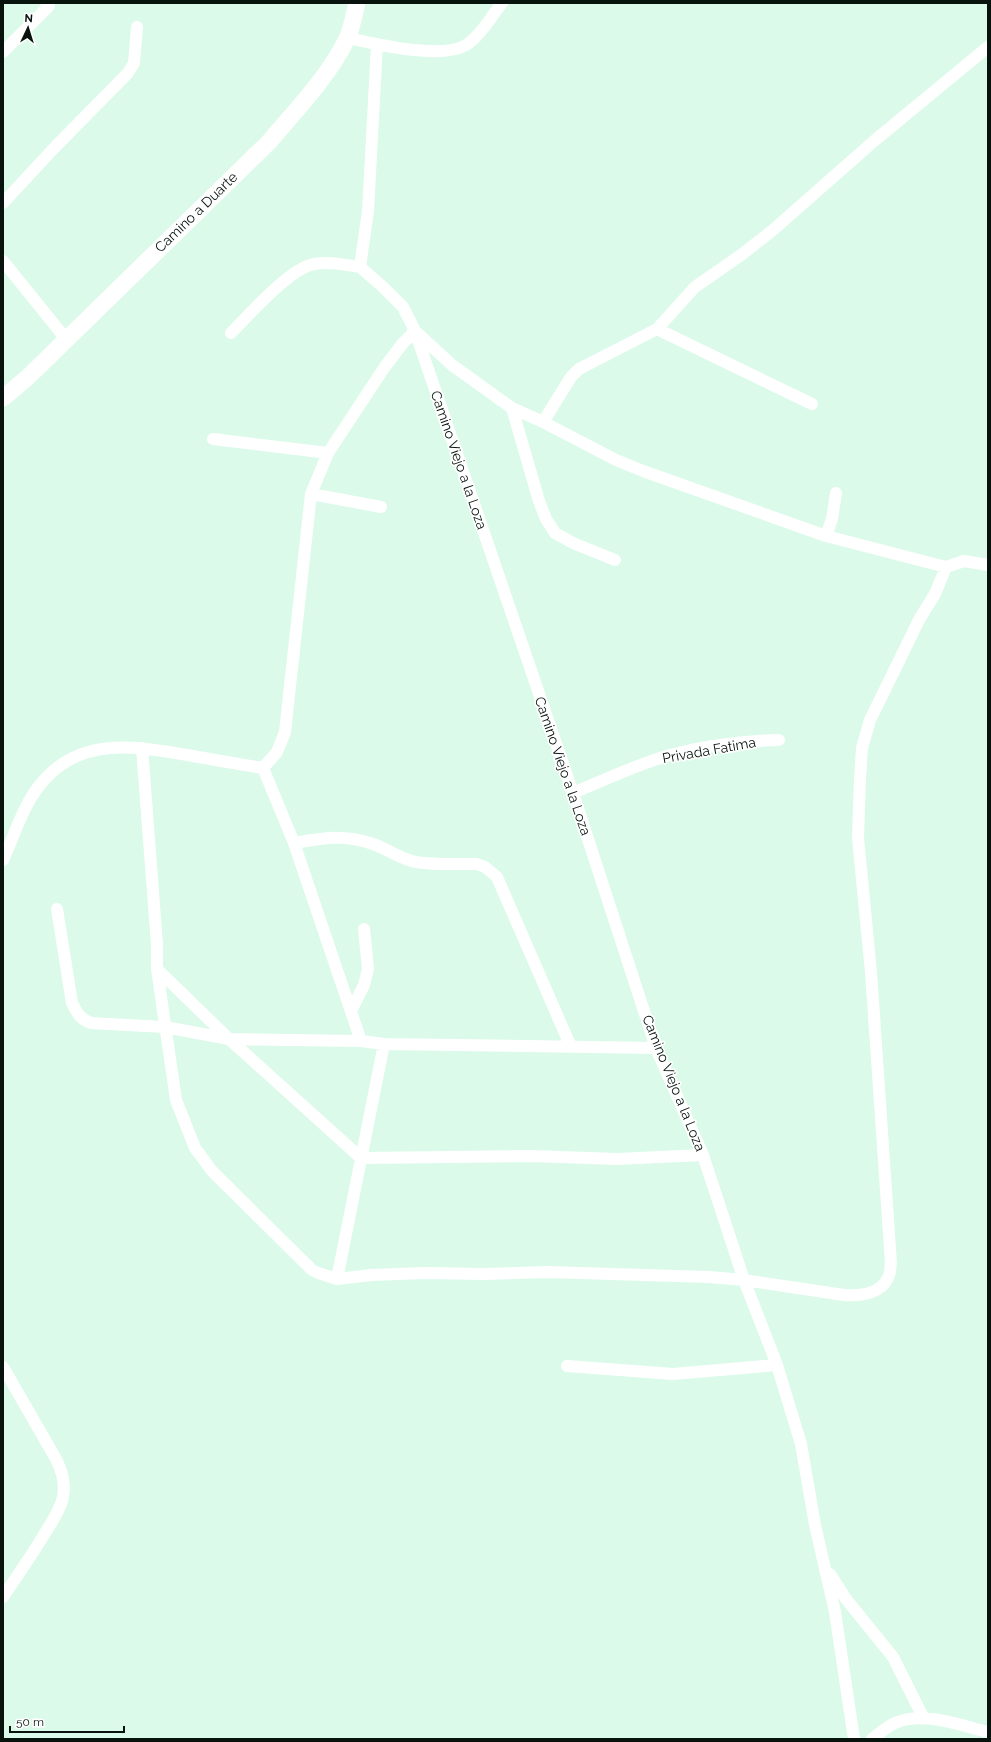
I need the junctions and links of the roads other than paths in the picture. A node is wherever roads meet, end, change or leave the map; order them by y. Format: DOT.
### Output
graph roads {
  1 [pos="46,3"];
  2 [pos="357,3"];
  3 [pos="502,3"];
  4 [pos="137,27"];
  5 [pos="348,38"];
  6 [pos="377,44"];
  7 [pos="988,48"];
  8 [pos="3,52"];
  9 [pos="3,203"];
  10 [pos="3,261"];
  11 [pos="360,267"];
  12 [pos="657,329"];
  13 [pos="414,331"];
  14 [pos="231,333"];
  15 [pos="66,339"];
  16 [pos="3,398"];
  17 [pos="812,404"];
  18 [pos="512,408"];
  19 [pos="543,422"];
  20 [pos="213,439"];
  21 [pos="328,453"];
  22 [pos="836,493"];
  23 [pos="311,494"];
  24 [pos="382,507"];
  25 [pos="826,536"];
  26 [pos="616,560"];
  27 [pos="988,565"];
  28 [pos="946,568"];
  29 [pos="779,740"];
  30 [pos="142,748"];
  31 [pos="263,768"];
  32 [pos="573,793"];
  33 [pos="294,843"];
  34 [pos="3,860"];
  35 [pos="57,909"];
  36 [pos="364,929"];
  37 [pos="157,969"];
  38 [pos="351,1011"];
  39 [pos="165,1027"];
  40 [pos="229,1039"];
  41 [pos="361,1041"];
  42 [pos="384,1044"];
  43 [pos="571,1047"];
  44 [pos="656,1048"];
  45 [pos="703,1155"];
  46 [pos="361,1158"];
  47 [pos="337,1279"];
  48 [pos="744,1280"];
  49 [pos="777,1365"];
  50 [pos="567,1366"];
  51 [pos="3,1367"];
  52 [pos="826,1568"];
  53 [pos="3,1597"];
  54 [pos="923,1717"];
  55 [pos="988,1732"];
  56 [pos="854,1739"];
  57 [pos="872,1739"];
  1 -- 8 [label="street"];
  2 -- 5 [label="street, Camino a Duarte"];
  3 -- 6 [label="street"];
  4 -- 9 [label="street"];
  5 -- 6 [label="street"];
  5 -- 15 [label="street, Camino a Duarte"];
  6 -- 11 [label="street"];
  7 -- 12 [label="street"];
  10 -- 15 [label="street"];
  11 -- 13 [label="street, Camino Viejo a la Loza"];
  11 -- 14 [label="street"];
  12 -- 17 [label="street"];
  12 -- 19 [label="street"];
  13 -- 18 [label="street"];
  13 -- 21 [label="street"];
  13 -- 32 [label="street, Camino Viejo a la Loza"];
  15 -- 16 [label="street, Camino a Duarte"];
  18 -- 19 [label="street"];
  18 -- 26 [label="street"];
  19 -- 25 [label="street"];
  20 -- 21 [label="street"];
  21 -- 23 [label="street"];
  22 -- 25 [label="street"];
  23 -- 24 [label="street"];
  23 -- 31 [label="street"];
  25 -- 28 [label="street"];
  27 -- 28 [label="street"];
  28 -- 48 [label="street"];
  29 -- 32 [label="street, Privada Fatima"];
  30 -- 31 [label="street"];
  30 -- 34 [label="street"];
  30 -- 37 [label="street"];
  31 -- 33 [label="street"];
  32 -- 44 [label="street, Camino Viejo a la Loza"];
  33 -- 38 [label="street"];
  33 -- 43 [label="street"];
  35 -- 39 [label="street"];
  36 -- 38 [label="street"];
  37 -- 39 [label="street"];
  37 -- 40 [label="street"];
  38 -- 41 [label="street"];
  39 -- 40 [label="street"];
  39 -- 47 [label="street"];
  40 -- 41 [label="street"];
  40 -- 46 [label="street"];
  41 -- 42 [label="street"];
  42 -- 43 [label="street"];
  42 -- 46 [label="street"];
  43 -- 44 [label="street"];
  44 -- 45 [label="street, Camino Viejo a la Loza"];
  45 -- 46 [label="street"];
  45 -- 48 [label="street, Camino Viejo a la Loza"];
  46 -- 47 [label="street"];
  47 -- 48 [label="street"];
  48 -- 49 [label="street, Camino Viejo a la Loza"];
  49 -- 50 [label="street"];
  49 -- 52 [label="street, Camino Viejo a la Loza"];
  51 -- 53 [label="street"];
  52 -- 54 [label="street"];
  52 -- 56 [label="street, Camino Viejo a la Loza"];
  54 -- 55 [label="street"];
  54 -- 57 [label="street"];
}
